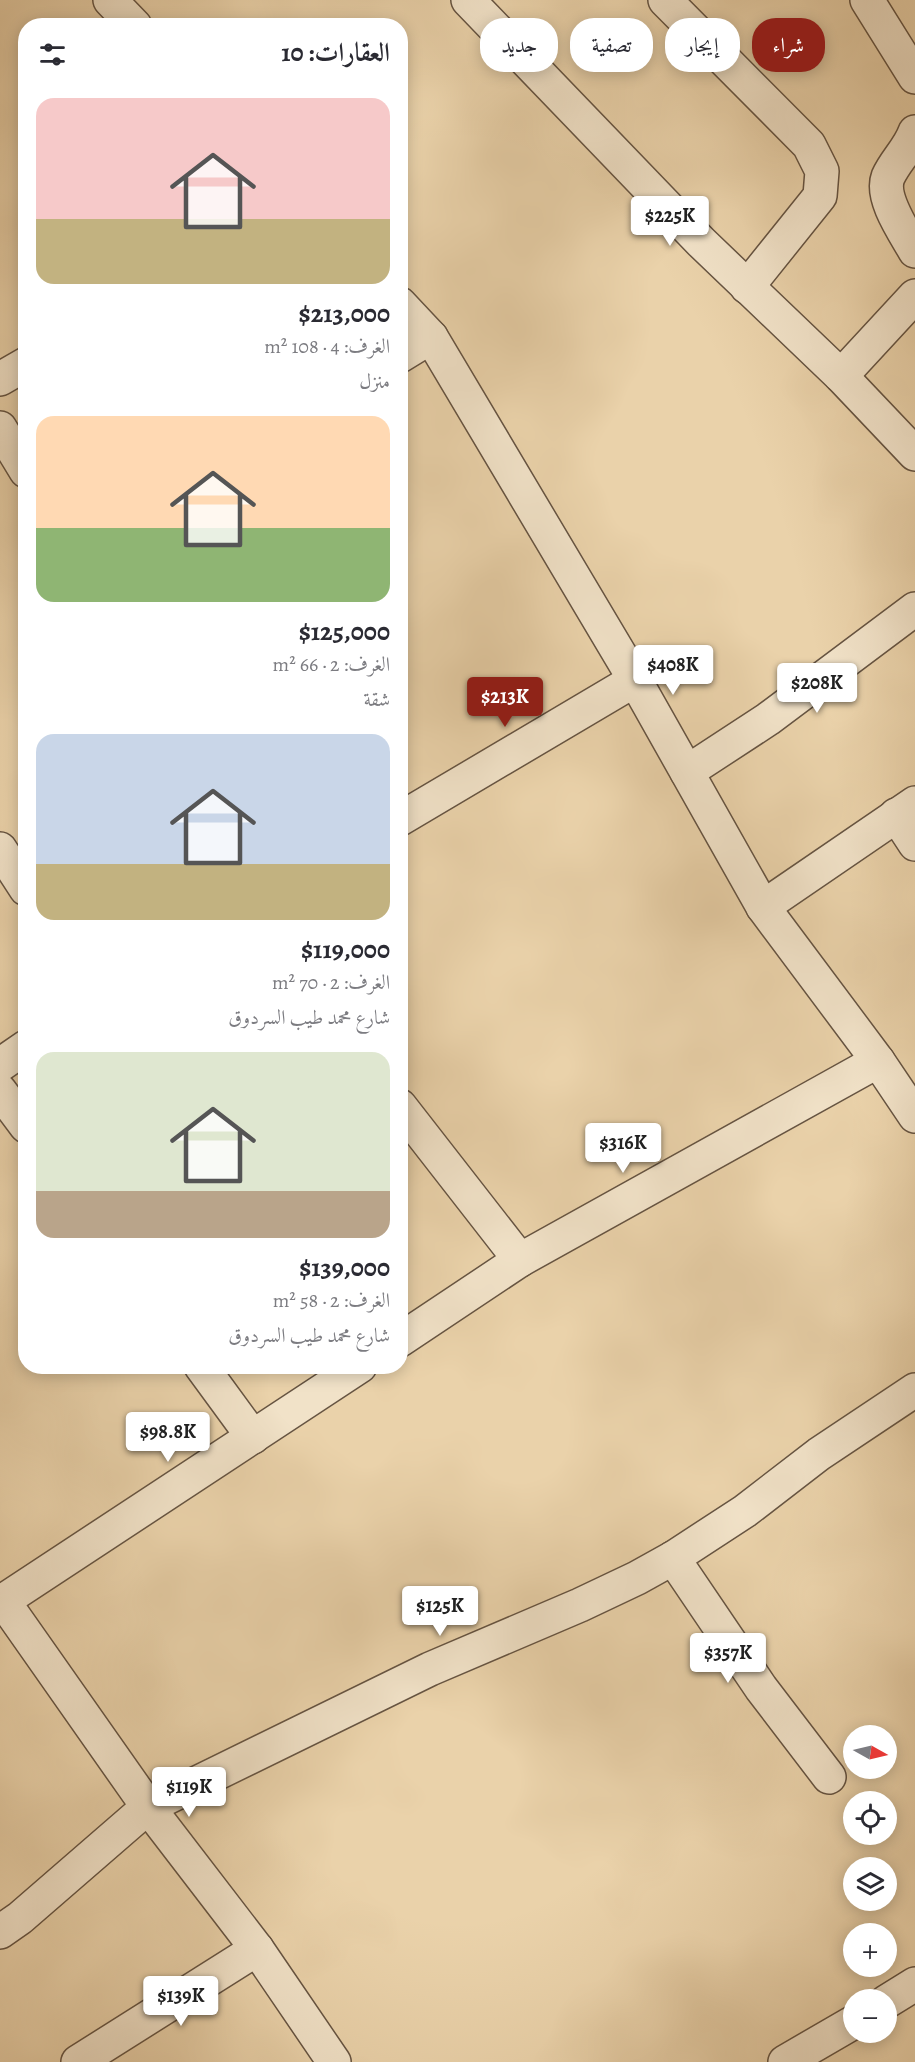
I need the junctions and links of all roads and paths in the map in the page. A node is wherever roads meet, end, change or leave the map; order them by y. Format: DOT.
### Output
graph roads {
  1 [pos="110,0"];
  2 [pos="468,0"];
  3 [pos="664,0"];
  4 [pos="867,0"];
  5 [pos="127,18"];
  6 [pos="915,77"];
  7 [pos="915,132"];
  8 [pos="915,251"];
  9 [pos="747,287"];
  10 [pos="915,296"];
  11 [pos="408,313"];
  12 [pos="431,337"];
  13 [pos="408,351"];
  14 [pos="18,369"];
  15 [pos="841,376"];
  16 [pos="0,379"];
  17 [pos="0,428"];
  18 [pos="915,454"];
  19 [pos="18,458"];
  20 [pos="915,609"];
  21 [pos="635,680"];
  22 [pos="687,772"];
  23 [pos="906,809"];
  24 [pos="408,814"];
  25 [pos="915,844"];
  26 [pos="0,849"];
  27 [pos="18,877"];
  28 [pos="763,907"];
  29 [pos="18,1053"];
  30 [pos="878,1061"];
  31 [pos="0,1065"];
  32 [pos="0,1091"];
  33 [pos="912,1106"];
  34 [pos="18,1115"];
  35 [pos="408,1116"];
  36 [pos="520,1260"];
  37 [pos="408,1335"];
  38 [pos="207,1374"];
  39 [pos="348,1374"];
  40 [pos="915,1390"];
  41 [pos="253,1437"];
  42 [pos="674,1558"];
  43 [pos="2,1603"];
  44 [pos="830,1777"];
  45 [pos="148,1807"];
  46 [pos="0,1932"];
  47 [pos="257,1949"];
  48 [pos="915,1984"];
  49 [pos="897,1995"];
  50 [pos="843,2028"];
  51 [pos="78,2062"];
  52 [pos="334,2062"];
  53 [pos="785,2062"];
  1 -- 5 [label="street"];
  2 -- 9 [label="street"];
  3 -- 9 [label="street"];
  4 -- 6 [label="street"];
  7 -- 8 [label="street"];
  9 -- 15 [label="street"];
  10 -- 15 [label="street"];
  11 -- 12 [label="street"];
  12 -- 13 [label="street"];
  12 -- 21 [label="street"];
  14 -- 16 [label="street"];
  15 -- 18 [label="street"];
  17 -- 19 [label="street"];
  20 -- 22 [label="street"];
  21 -- 22 [label="street"];
  21 -- 24 [label="street"];
  22 -- 28 [label="street"];
  23 -- 25 [label="street"];
  23 -- 28 [label="street"];
  26 -- 27 [label="street"];
  28 -- 30 [label="street"];
  29 -- 31 [label="street"];
  30 -- 33 [label="street"];
  30 -- 36 [label="street"];
  32 -- 34 [label="street"];
  35 -- 36 [label="street"];
  36 -- 37 [label="street"];
  38 -- 41 [label="street"];
  39 -- 41 [label="street"];
  40 -- 42 [label="street"];
  41 -- 43 [label="street"];
  42 -- 44 [label="street"];
  42 -- 45 [label="street"];
  43 -- 45 [label="street"];
  45 -- 46 [label="street"];
  45 -- 47 [label="street"];
  47 -- 51 [label="street"];
  47 -- 52 [label="street"];
  48 -- 49 [label="street"];
  50 -- 53 [label="street"];
}
